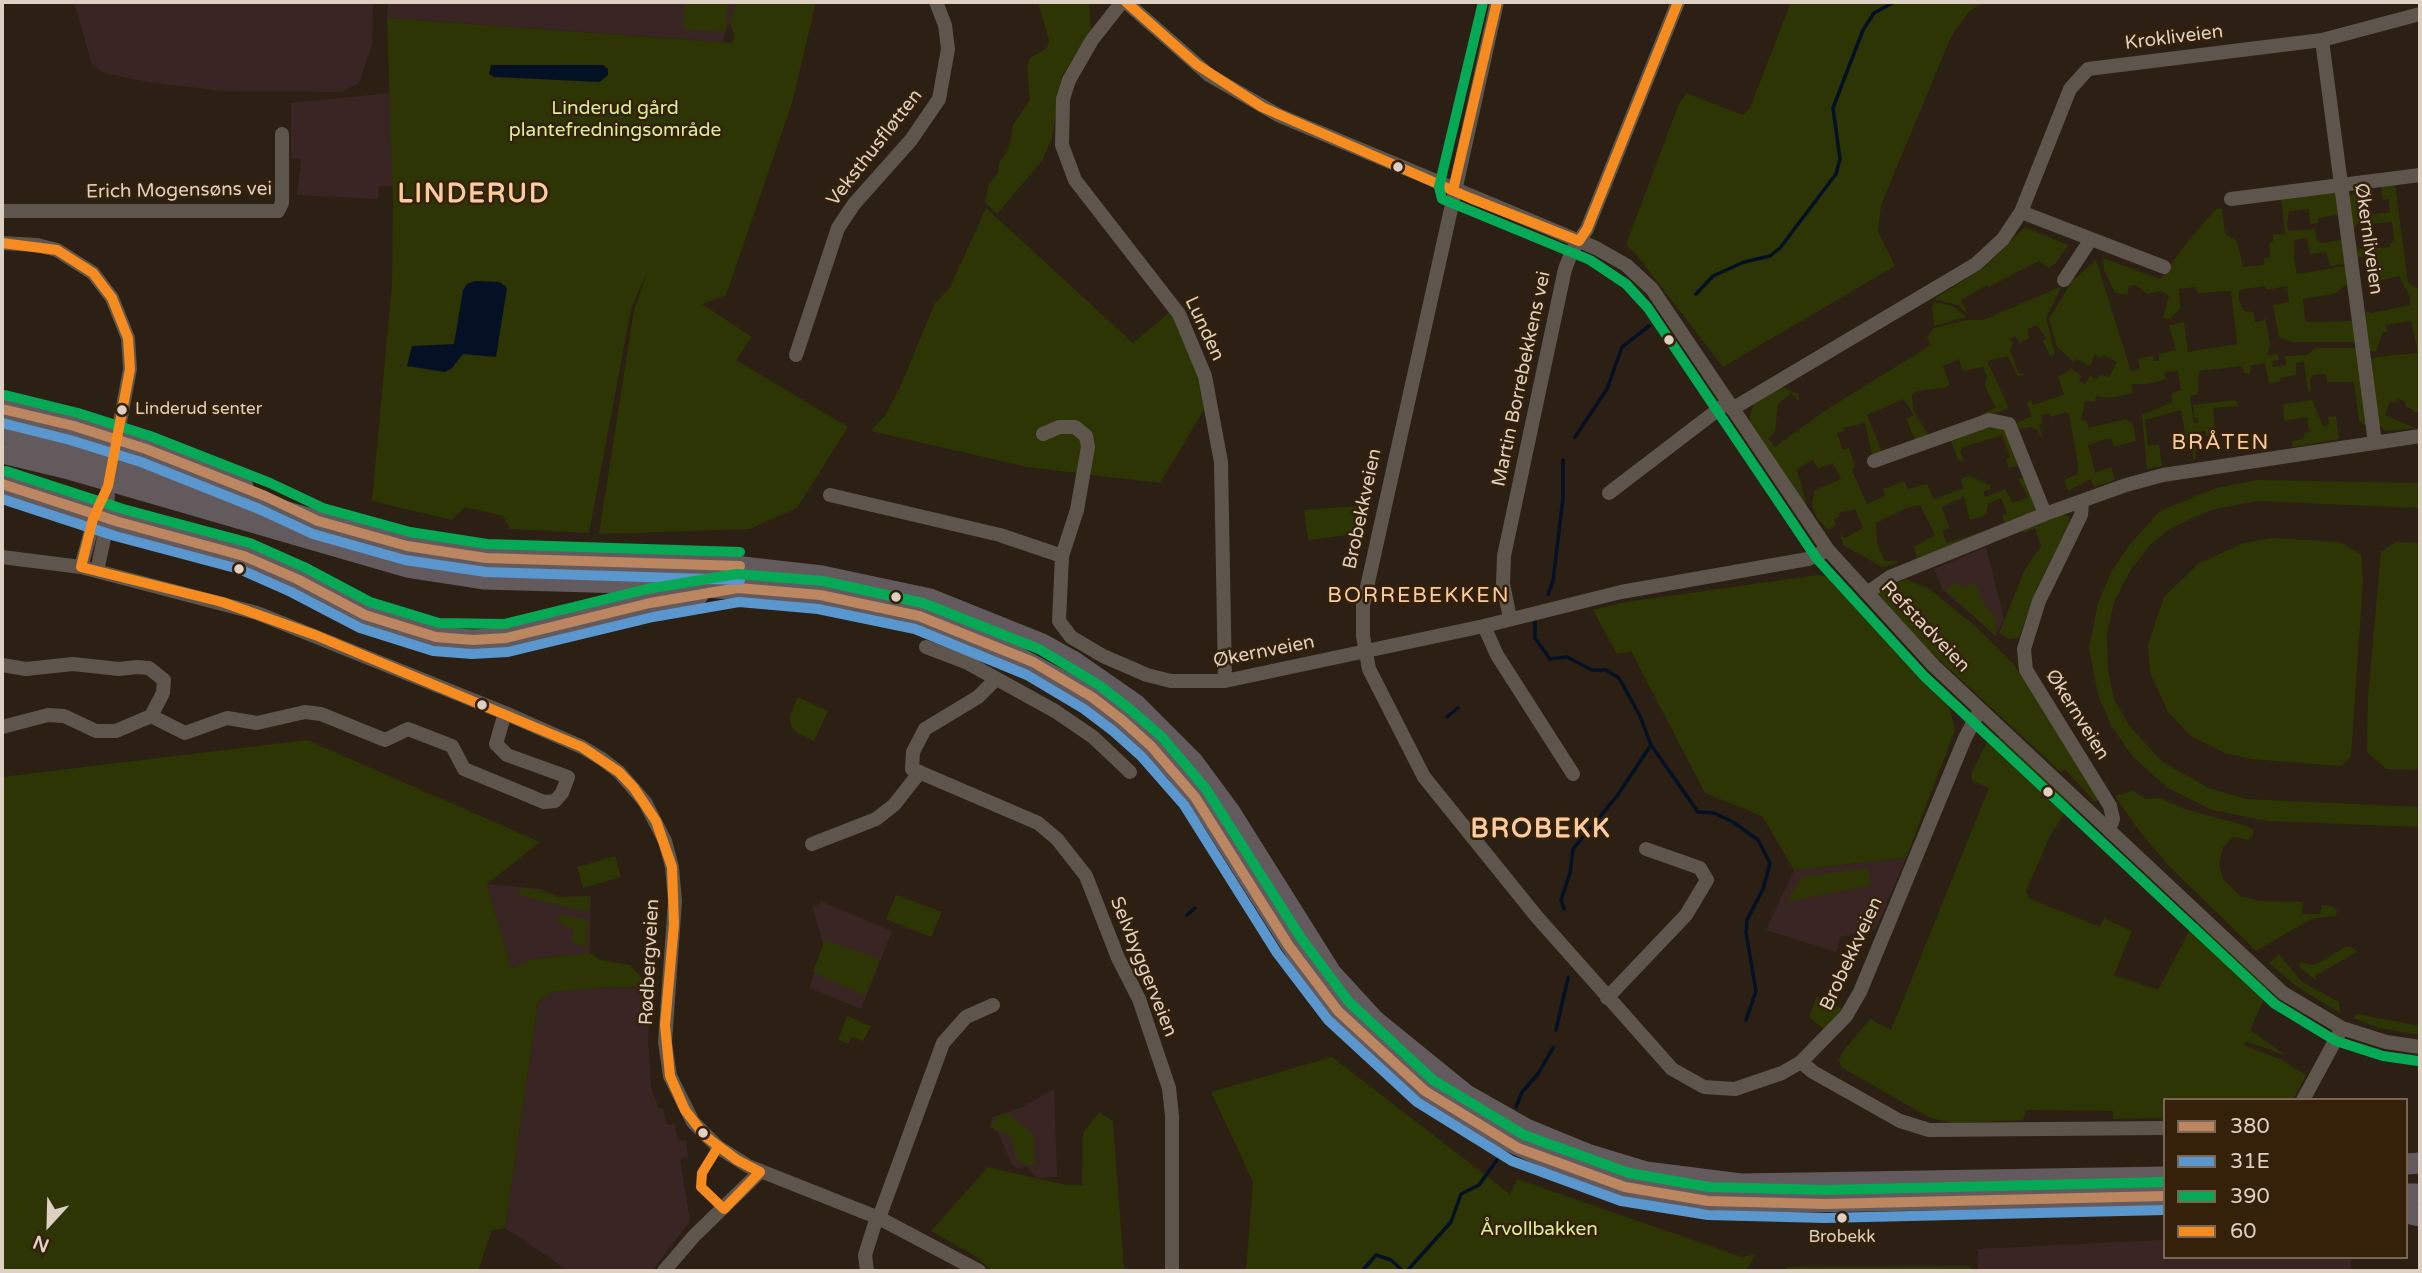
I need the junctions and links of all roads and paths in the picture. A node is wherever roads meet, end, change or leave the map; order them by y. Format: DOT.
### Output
graph roads {
  1 [pos="936,2"];
  2 [pos="1124,2"];
  3 [pos="1497,2"];
  4 [pos="1678,2"];
  5 [pos="2420,14"];
  6 [pos="2322,40"];
  7 [pos="282,134"];
  8 [pos="2420,175"];
  9 [pos="2341,184"];
  10 [pos="1453,190"];
  11 [pos="2231,200"];
  12 [pos="2,211"];
  13 [pos="2021,212"];
  14 [pos="2091,239"];
  15 [pos="1579,241"];
  16 [pos="2,243"];
  17 [pos="2164,267"];
  18 [pos="2064,280"];
  19 [pos="796,355"];
  20 [pos="1730,406"];
  21 [pos="2,410"];
  22 [pos="2,431"];
  23 [pos="1043,434"];
  24 [pos="2420,436"];
  25 [pos="2375,443"];
  26 [pos="2,453"];
  27 [pos="1874,461"];
  28 [pos="2,484"];
  29 [pos="1609,492"];
  30 [pos="831,495"];
  31 [pos="2082,502"];
  32 [pos="103,509"];
  33 [pos="2045,514"];
  34 [pos="318,521"];
  35 [pos="1828,550"];
  36 [pos="1062,556"];
  37 [pos="2,557"];
  38 [pos="81,567"];
  39 [pos="97,571"];
  40 [pos="738,588"];
  41 [pos="1867,593"];
  42 [pos="1510,618"];
  43 [pos="1484,626"];
  44 [pos="926,647"];
  45 [pos="1365,653"];
  46 [pos="2,665"];
  47 [pos="996,679"];
  48 [pos="1225,681"];
  49 [pos="1980,710"];
  50 [pos="505,713"];
  51 [pos="151,716"];
  52 [pos="2,727"];
  53 [pos="920,772"];
  54 [pos="1130,772"];
  55 [pos="1573,774"];
  56 [pos="2109,830"];
  57 [pos="812,844"];
  58 [pos="1646,849"];
  59 [pos="1607,998"];
  60 [pos="993,1005"];
  61 [pos="2342,1028"];
  62 [pos="2420,1047"];
  63 [pos="1801,1062"];
  64 [pos="2303,1098"];
  65 [pos="2163,1128"];
  66 [pos="760,1172"];
  67 [pos="2163,1177"];
  68 [pos="2163,1196"];
  69 [pos="878,1217"];
  70 [pos="664,1271"];
  71 [pos="867,1271"];
  72 [pos="979,1271"];
  73 [pos="1172,1271"];
  1 -- 19 [label="street, Veksthusfløtten"];
  2 -- 10 [label="street, Refstadveien"];
  2 -- 48 [label="street, Lunden"];
  3 -- 10 [label="street, Brobekkveien"];
  4 -- 15 [label="street, Martin Borrebekkens vei"];
  5 -- 6 [label="street, Krokliveien"];
  6 -- 9 [label="street, Økernliveien"];
  6 -- 13 [label="street, Krokliveien"];
  7 -- 12 [label="street, Erich Mogensøns vei"];
  8 -- 9 [label="street"];
  9 -- 11 [label="street"];
  9 -- 25 [label="street, Økernliveien"];
  10 -- 15 [label="street, Refstadveien"];
  10 -- 45 [label="street, Brobekkveien"];
  13 -- 14 [label="street"];
  13 -- 20 [label="street, Krokliveien"];
  14 -- 17 [label="street"];
  14 -- 18 [label="street"];
  15 -- 20 [label="street, Refstadveien"];
  15 -- 42 [label="street, Martin Borrebekkens vei"];
  16 -- 32 [label="street"];
  20 -- 29 [label="street, Krokliveien"];
  20 -- 35 [label="street, Refstadveien"];
  21 -- 34 [label="highway"];
  22 -- 34 [label="highway"];
  23 -- 36 [label="street"];
  24 -- 25 [label="street"];
  25 -- 31 [label="street"];
  26 -- 40 [label="highway"];
  27 -- 33 [label="street"];
  28 -- 32 [label="highway"];
  30 -- 36 [label="street"];
  31 -- 33 [label="street"];
  31 -- 56 [label="street, Økernveien"];
  32 -- 38 [label="street"];
  32 -- 39 [label="street"];
  32 -- 40 [label="highway"];
  33 -- 41 [label="street"];
  34 -- 67 [label="highway"];
  35 -- 41 [label="street, Refstadveien"];
  35 -- 42 [label="street, Økernveien"];
  36 -- 48 [label="street, Økernveien"];
  37 -- 38 [label="street, Rødbergveien"];
  38 -- 39 [label="street, Rødbergveien"];
  39 -- 50 [label="street, Rødbergveien"];
  40 -- 68 [label="highway"];
  41 -- 49 [label="street, Refstadveien"];
  42 -- 43 [label="street, Økernveien"];
  43 -- 45 [label="street, Økernveien"];
  43 -- 55 [label="street"];
  44 -- 47 [label="street"];
  45 -- 48 [label="street, Økernveien"];
  45 -- 59 [label="street, Brobekkveien"];
  46 -- 51 [label="street"];
  47 -- 53 [label="street"];
  47 -- 54 [label="street"];
  49 -- 56 [label="street, Refstadveien"];
  49 -- 63 [label="street, Brobekkveien"];
  50 -- 51 [label="street"];
  50 -- 66 [label="street, Rødbergveien"];
  51 -- 52 [label="street"];
  53 -- 57 [label="street"];
  53 -- 73 [label="street, Selvbyggerveien"];
  56 -- 61 [label="street, Refstadveien"];
  58 -- 59 [label="street"];
  59 -- 63 [label="street, Brobekkveien"];
  60 -- 69 [label="street"];
  61 -- 62 [label="street, Refstadveien"];
  61 -- 64 [label="street"];
  63 -- 65 [label="street"];
  66 -- 69 [label="street, Rødbergveien"];
  66 -- 70 [label="street"];
  69 -- 71 [label="street"];
  69 -- 72 [label="street, Rødbergveien"];
}
